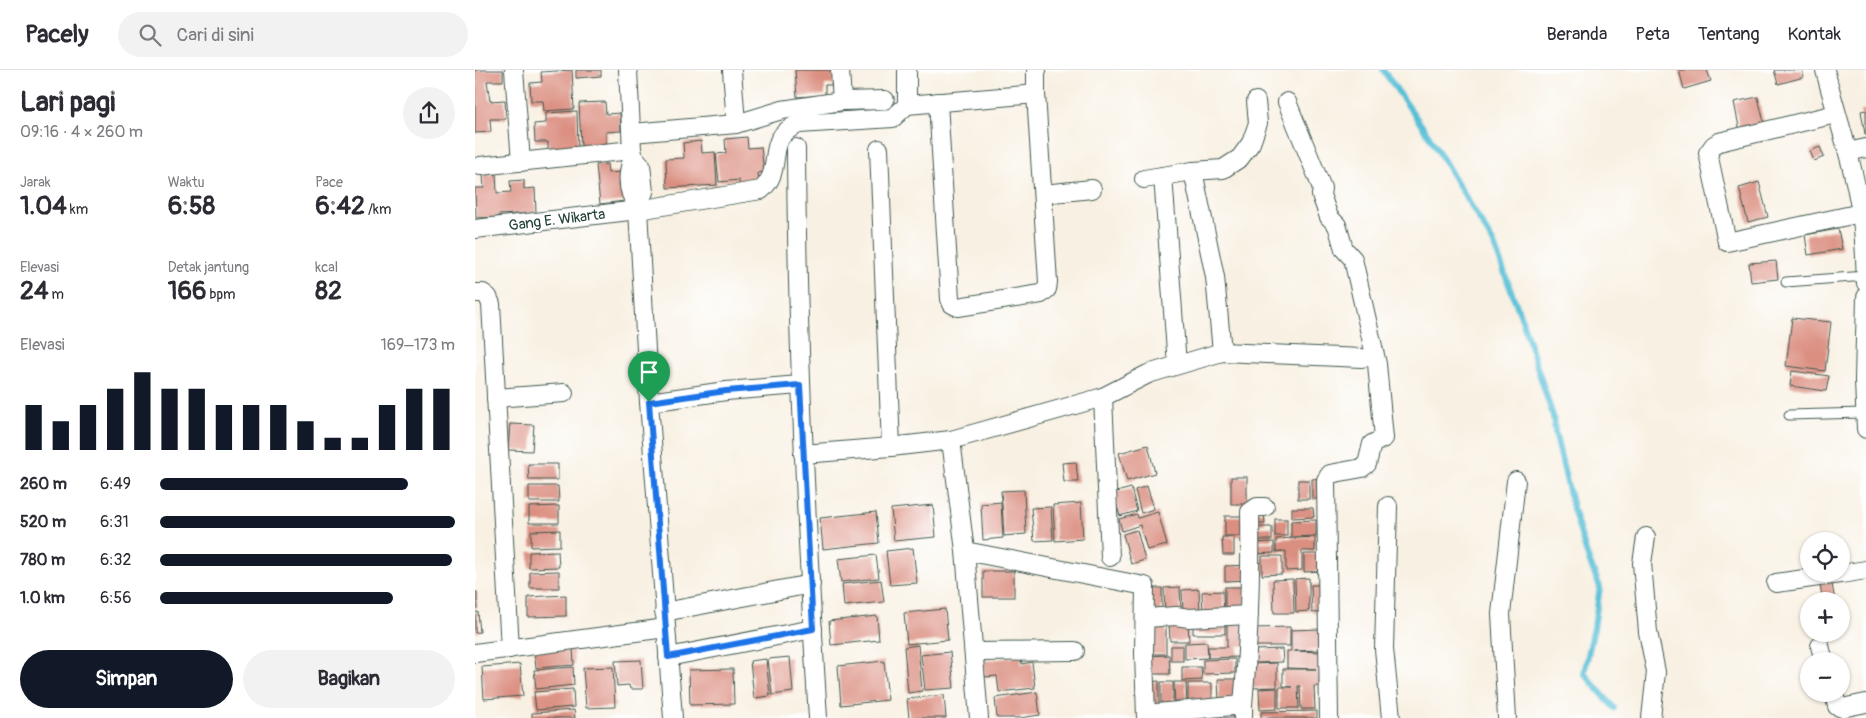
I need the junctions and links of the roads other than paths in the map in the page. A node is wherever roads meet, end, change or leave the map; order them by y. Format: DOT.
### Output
graph roads {
  1 [pos="514,70"];
  2 [pos="628,70"];
  3 [pos="732,70"];
  4 [pos="840,70"];
  5 [pos="907,70"];
  6 [pos="1037,70"];
  7 [pos="1825,70"];
  8 [pos="1036,94"];
  9 [pos="885,100"];
  10 [pos="841,101"];
  11 [pos="1256,101"];
  12 [pos="938,102"];
  13 [pos="1287,102"];
  14 [pos="907,104"];
  15 [pos="1836,114"];
  16 [pos="736,124"];
  17 [pos="633,147"];
  18 [pos="796,148"];
  19 [pos="1866,148"];
  20 [pos="879,149"];
  21 [pos="1848,152"];
  22 [pos="521,162"];
  23 [pos="480,166"];
  24 [pos="1193,171"];
  25 [pos="1163,176"];
  26 [pos="1145,179"];
  27 [pos="1092,189"];
  28 [pos="1043,194"];
  29 [pos="638,207"];
  30 [pos="1861,213"];
  31 [pos="475,229"];
  32 [pos="1866,276"];
  33 [pos="1786,282"];
  34 [pos="1866,283"];
  35 [pos="475,293"];
  36 [pos="1866,297"];
  37 [pos="1223,352"];
  38 [pos="1362,358"];
  39 [pos="1177,366"];
  40 [pos="1865,380"];
  41 [pos="800,385"];
  42 [pos="563,393"];
  43 [pos="1103,397"];
  44 [pos="496,398"];
  45 [pos="649,402"];
  46 [pos="1789,415"];
  47 [pos="1865,421"];
  48 [pos="951,440"];
  49 [pos="891,447"];
  50 [pos="803,454"];
  51 [pos="1515,481"];
  52 [pos="1389,506"];
  53 [pos="1265,507"];
  54 [pos="1646,537"];
  55 [pos="965,551"];
  56 [pos="1110,557"];
  57 [pos="1866,570"];
  58 [pos="1850,572"];
  59 [pos="1800,580"];
  60 [pos="1776,583"];
  61 [pos="811,584"];
  62 [pos="1249,615"];
  63 [pos="1146,618"];
  64 [pos="665,620"];
  65 [pos="813,629"];
  66 [pos="510,649"];
  67 [pos="1075,651"];
  68 [pos="974,652"];
  69 [pos="475,653"];
  70 [pos="668,657"];
  71 [pos="1836,702"];
  72 [pos="1866,703"];
  73 [pos="1243,712"];
  74 [pos="1146,716"];
  75 [pos="673,718"];
  76 [pos="818,718"];
  77 [pos="979,718"];
  78 [pos="1329,718"];
  79 [pos="1391,718"];
  80 [pos="1507,718"];
  81 [pos="1651,718"];
  1 -- 22 [label="street"];
  2 -- 17 [label="street"];
  3 -- 16 [label="street"];
  4 -- 10 [label="street"];
  5 -- 14 [label="street"];
  6 -- 8 [label="street"];
  7 -- 15 [label="street"];
  8 -- 12 [label="street"];
  8 -- 28 [label="street"];
  9 -- 10 [label="street"];
  10 -- 16 [label="street"];
  11 -- 24 [label="street"];
  12 -- 14 [label="street"];
  12 -- 28 [label="street"];
  13 -- 78 [label="street"];
  14 -- 29 [label="street, Gang E. Wikarta"];
  15 -- 21 [label="street"];
  15 -- 30 [label="street"];
  16 -- 17 [label="street"];
  17 -- 22 [label="street"];
  17 -- 29 [label="street"];
  18 -- 41 [label="street"];
  19 -- 21 [label="street"];
  20 -- 49 [label="street"];
  21 -- 30 [label="street"];
  22 -- 23 [label="street"];
  24 -- 25 [label="street"];
  24 -- 37 [label="street"];
  25 -- 26 [label="street"];
  25 -- 39 [label="street"];
  27 -- 28 [label="street"];
  29 -- 31 [label="street, Gang E. Wikarta"];
  29 -- 45 [label="street"];
  30 -- 32 [label="street"];
  32 -- 33 [label="lane"];
  32 -- 34 [label="street"];
  35 -- 44 [label="street"];
  36 -- 40 [label="street"];
  37 -- 38 [label="street"];
  37 -- 39 [label="street"];
  39 -- 43 [label="street"];
  40 -- 47 [label="street"];
  41 -- 45 [label="street"];
  41 -- 50 [label="street"];
  42 -- 44 [label="street"];
  43 -- 48 [label="street"];
  43 -- 56 [label="street"];
  44 -- 66 [label="street"];
  45 -- 64 [label="street"];
  46 -- 47 [label="lane"];
  48 -- 49 [label="street"];
  48 -- 55 [label="street"];
  49 -- 50 [label="street"];
  50 -- 61 [label="street"];
  51 -- 80 [label="street"];
  52 -- 79 [label="street"];
  53 -- 62 [label="street"];
  54 -- 81 [label="street"];
  55 -- 63 [label="street"];
  55 -- 68 [label="street"];
  57 -- 58 [label="street"];
  59 -- 60 [label="street"];
  61 -- 64 [label="street"];
  61 -- 65 [label="street"];
  62 -- 63 [label="street"];
  62 -- 73 [label="street"];
  63 -- 74 [label="street"];
  64 -- 66 [label="street"];
  64 -- 70 [label="street"];
  65 -- 70 [label="street"];
  65 -- 76 [label="street"];
  66 -- 69 [label="street"];
  67 -- 68 [label="street"];
  68 -- 77 [label="street"];
  70 -- 75 [label="street"];
  71 -- 72 [label="street"];
  73 -- 74 [label="street"];
}
